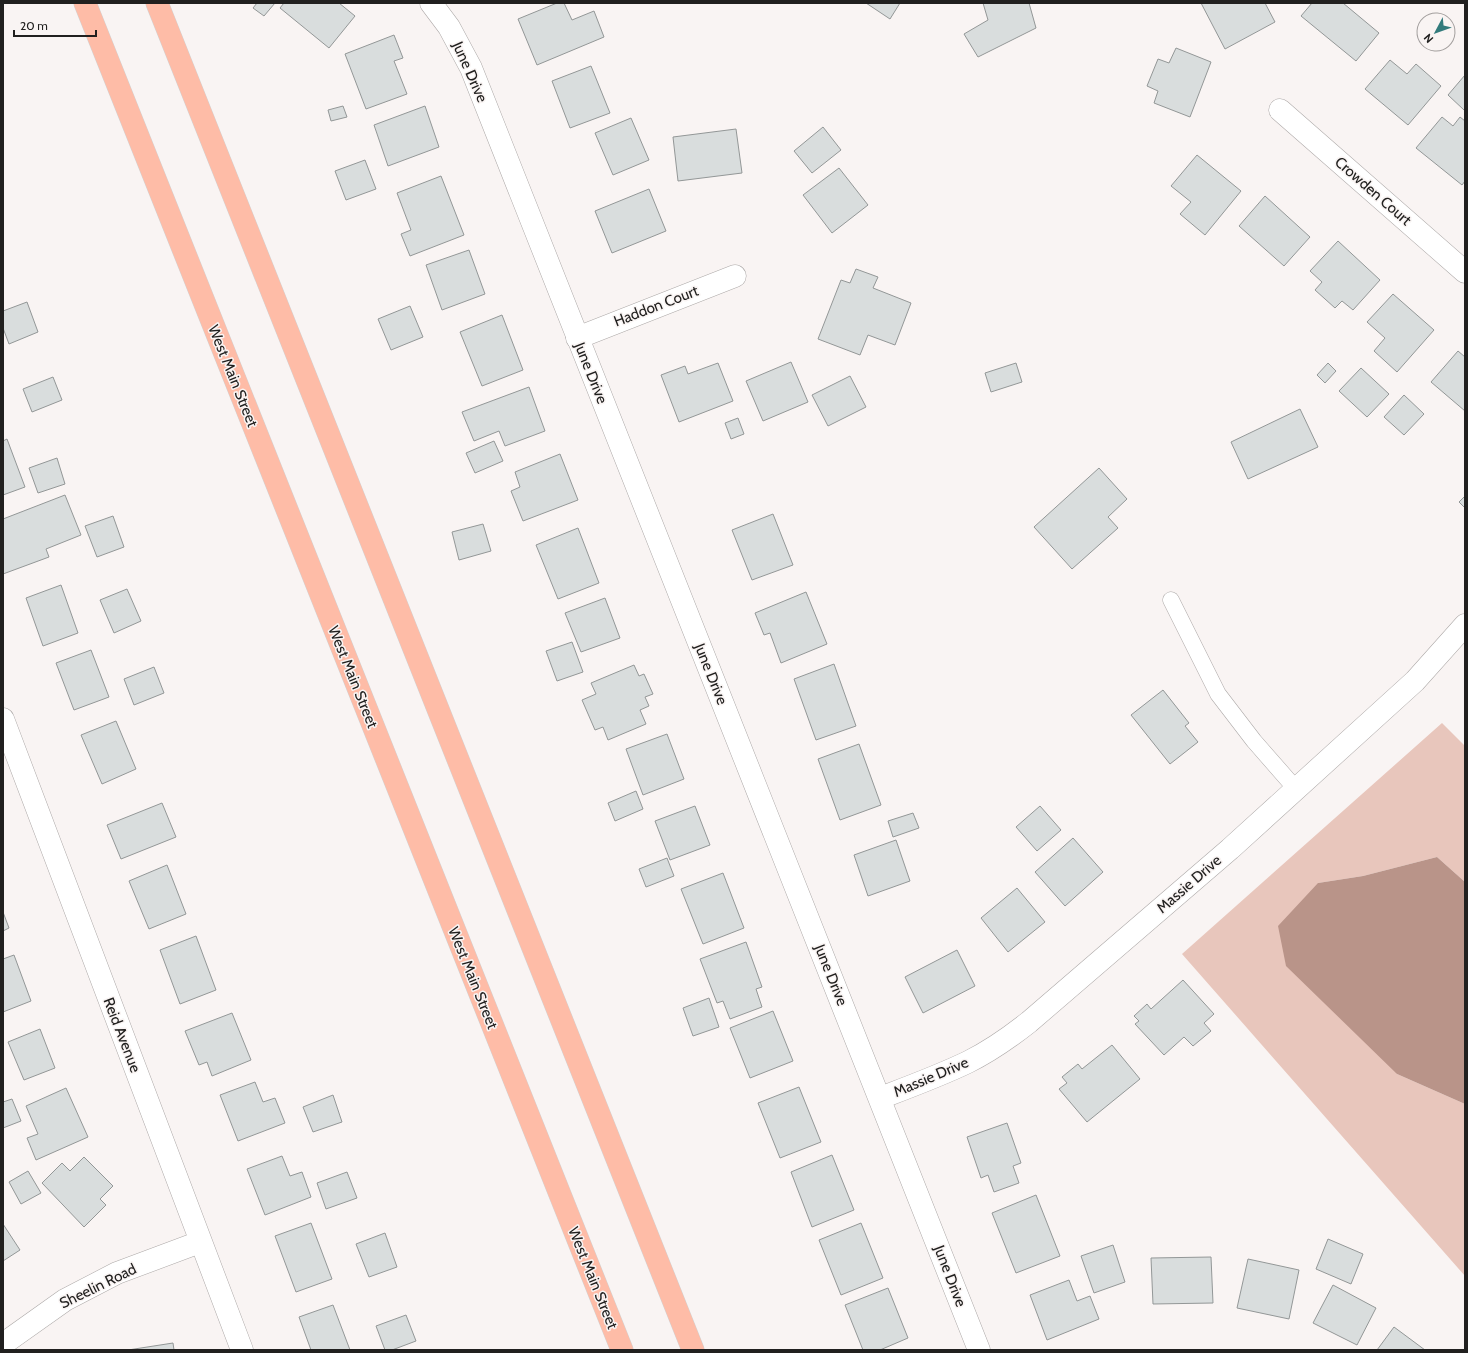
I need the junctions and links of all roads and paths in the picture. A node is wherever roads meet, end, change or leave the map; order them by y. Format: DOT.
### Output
graph roads {
  1 [pos="85,3"];
  2 [pos="157,3"];
  3 [pos="431,3"];
  4 [pos="1280,110"];
  5 [pos="1465,272"];
  6 [pos="735,276"];
  7 [pos="577,338"];
  8 [pos="1171,600"];
  9 [pos="1465,625"];
  10 [pos="3,719"];
  11 [pos="1296,789"];
  12 [pos="880,1098"];
  13 [pos="200,1242"];
  14 [pos="3,1344"];
  15 [pos="242,1350"];
  16 [pos="622,1350"];
  17 [pos="693,1350"];
  18 [pos="979,1350"];
  1 -- 16 [label="main road, West Main Street"];
  2 -- 17 [label="main road"];
  3 -- 7 [label="street, June Drive"];
  4 -- 5 [label="street, Crowden Court"];
  6 -- 7 [label="street, Haddon Court"];
  7 -- 12 [label="street, June Drive"];
  8 -- 11 [label="lane"];
  9 -- 11 [label="street, Massie Drive"];
  10 -- 13 [label="street, Reid Avenue"];
  11 -- 12 [label="street, Massie Drive"];
  12 -- 18 [label="street, June Drive"];
  13 -- 14 [label="street, Sheelin Road"];
  13 -- 15 [label="street, Reid Avenue"];
}
